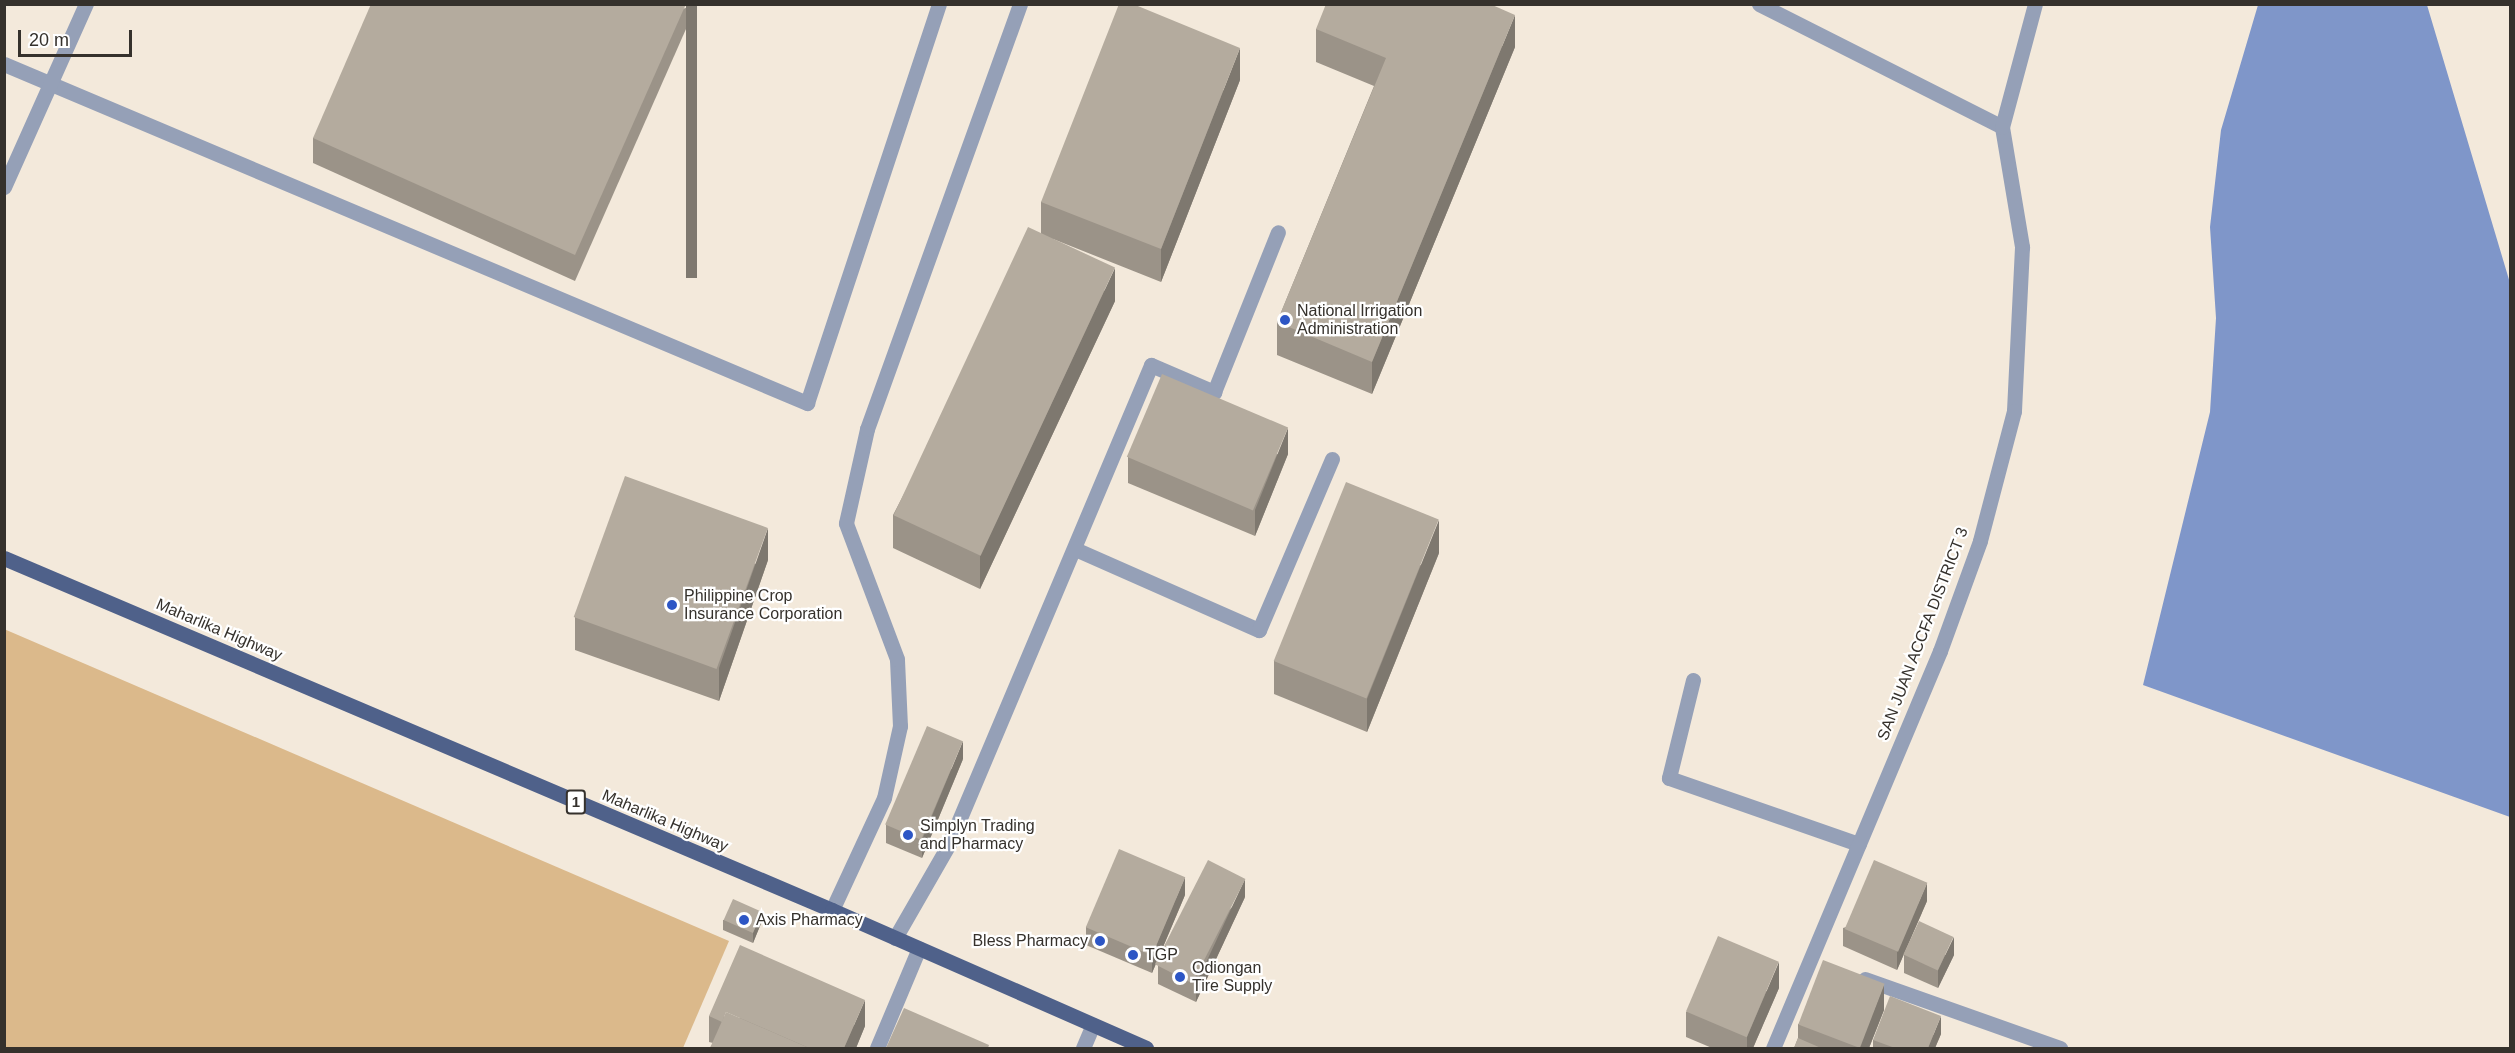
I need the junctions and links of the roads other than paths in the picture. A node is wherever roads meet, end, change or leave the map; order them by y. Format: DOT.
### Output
graph roads {
  1 [pos="86,4"];
  2 [pos="939,4"];
  3 [pos="1020,4"];
  4 [pos="1758,4"];
  5 [pos="2035,4"];
  6 [pos="4,64"];
  7 [pos="51,84"];
  8 [pos="2002,127"];
  9 [pos="4,187"];
  10 [pos="1278,232"];
  11 [pos="1332,459"];
  12 [pos="1075,549"];
  13 [pos="4,558"];
  14 [pos="1693,680"];
  15 [pos="1859,844"];
  16 [pos="832,910"];
  17 [pos="895,938"];
  18 [pos="919,948"];
  19 [pos="1853,975"];
  20 [pos="1093,1025"];
  21 [pos="877,1048"];
  22 [pos="1083,1048"];
  23 [pos="1146,1048"];
  24 [pos="1773,1048"];
  25 [pos="2060,1048"];
  1 -- 7 [label="street"];
  2 -- 7 [label="street"];
  3 -- 16 [label="street"];
  4 -- 8 [label="street"];
  5 -- 8 [label="street"];
  6 -- 7 [label="street"];
  7 -- 9 [label="street"];
  8 -- 15 [label="street, SAN JUAN ACCFA DISTRICT 3"];
  10 -- 12 [label="street"];
  11 -- 12 [label="street"];
  12 -- 17 [label="street"];
  13 -- 16 [label="main road, Maharlika Highway / 1"];
  14 -- 15 [label="street"];
  15 -- 24 [label="street, SAN JUAN ACCFA DISTRICT 3"];
  16 -- 17 [label="main road, Maharlika Highway / 1"];
  17 -- 18 [label="main road, Maharlika Highway / 1"];
  18 -- 20 [label="main road, Maharlika Highway / 1"];
  18 -- 21 [label="street"];
  19 -- 25 [label="street"];
  20 -- 22 [label="street"];
  20 -- 23 [label="main road, Maharlika Highway / 1"];
}
